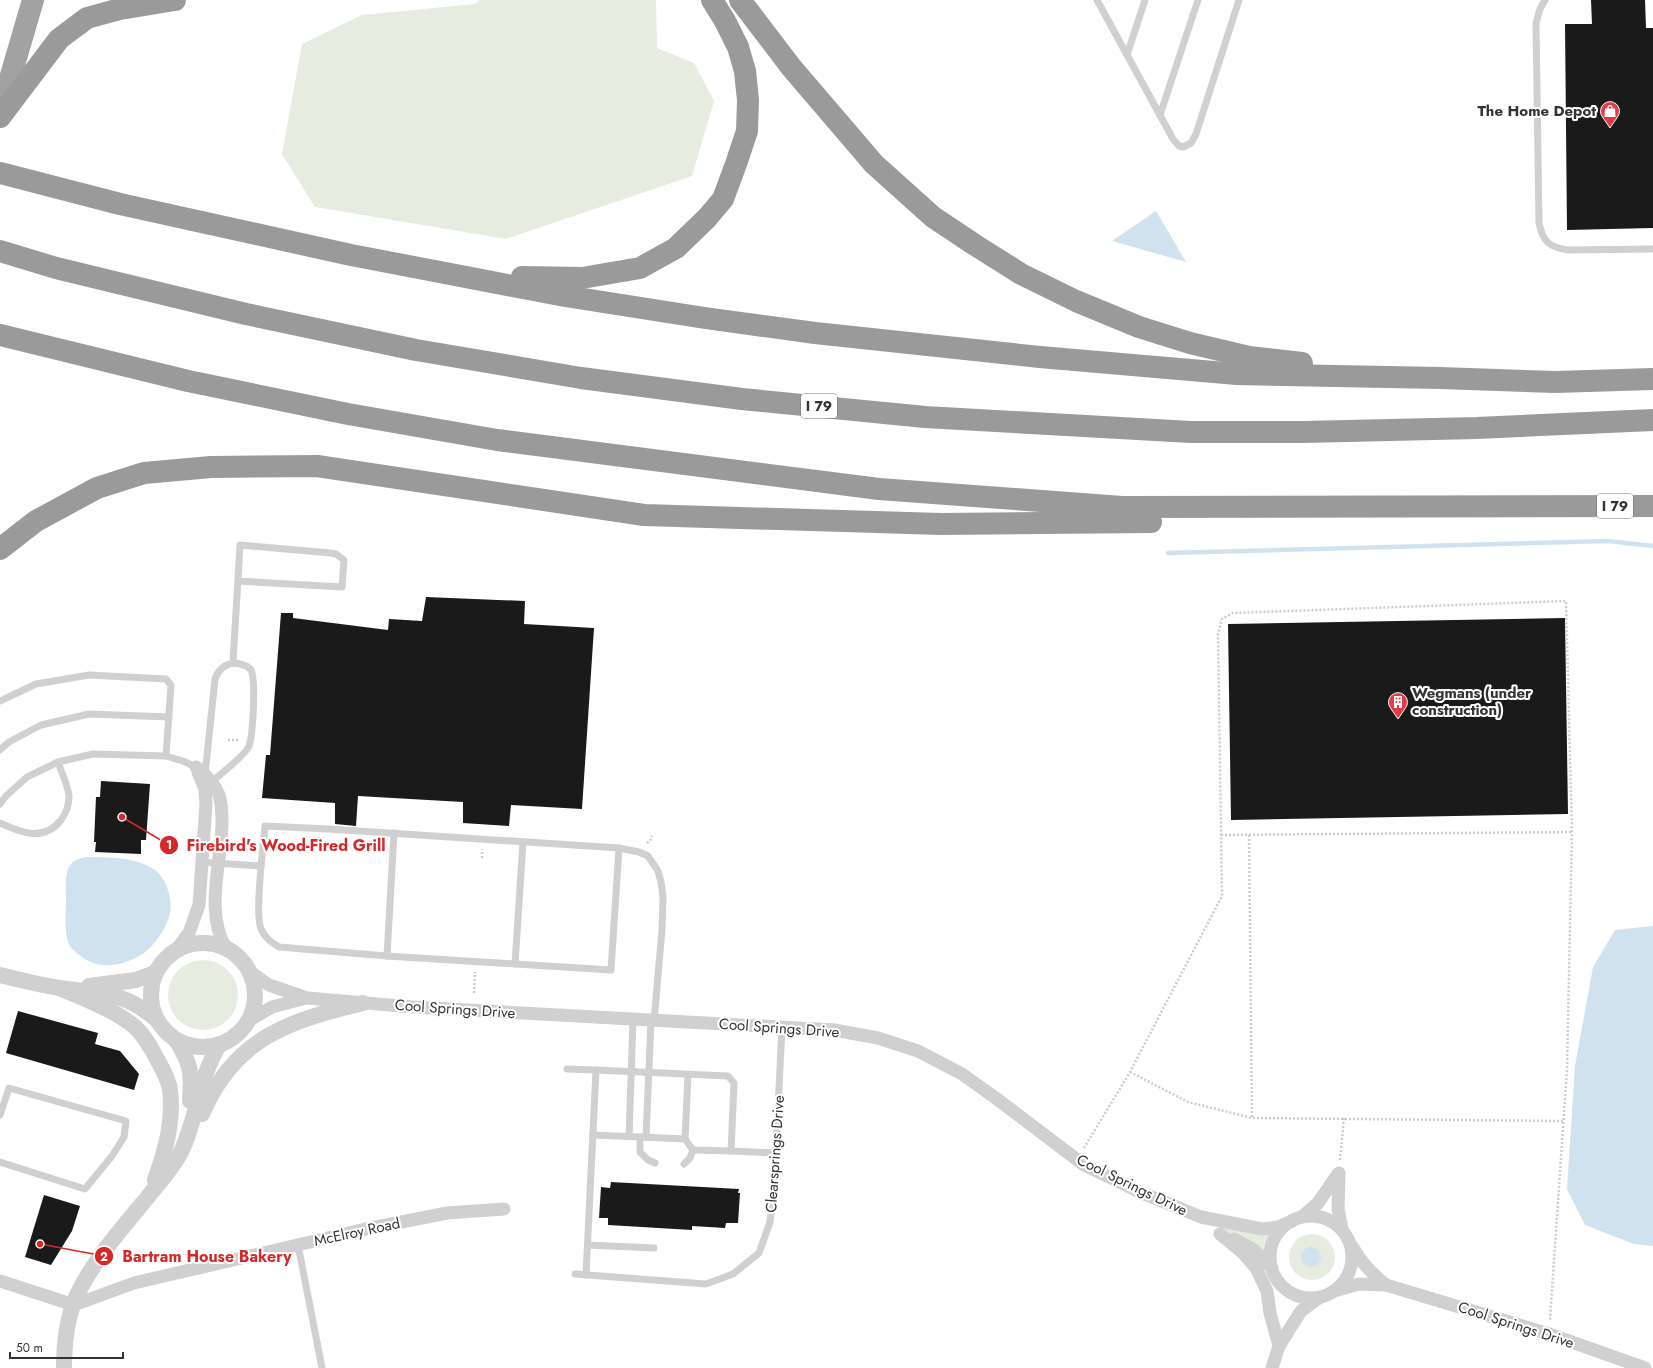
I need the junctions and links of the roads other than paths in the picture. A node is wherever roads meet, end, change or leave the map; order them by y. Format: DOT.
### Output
graph roads {
  1 [pos="33,0"];
  2 [pos="175,0"];
  3 [pos="712,0"];
  4 [pos="740,0"];
  5 [pos="1097,0"];
  6 [pos="1145,0"];
  7 [pos="1198,0"];
  8 [pos="1239,0"];
  9 [pos="1545,0"];
  10 [pos="1127,55"];
  11 [pos="0,113"];
  12 [pos="1160,115"];
  13 [pos="0,116"];
  14 [pos="0,173"];
  15 [pos="1653,249"];
  16 [pos="0,251"];
  17 [pos="351,255"];
  18 [pos="0,335"];
  19 [pos="0,338"];
  20 [pos="38,345"];
  21 [pos="1440,378"];
  22 [pos="1653,379"];
  23 [pos="1653,420"];
  24 [pos="1578,506"];
  25 [pos="1653,506"];
  26 [pos="0,550"];
  27 [pos="238,581"];
  28 [pos="233,662"];
  29 [pos="0,701"];
  30 [pos="169,717"];
  31 [pos="0,750"];
  32 [pos="166,756"];
  33 [pos="58,762"];
  34 [pos="204,775"];
  35 [pos="0,804"];
  36 [pos="0,823"];
  37 [pos="394,833"];
  38 [pos="523,842"];
  39 [pos="619,848"];
  40 [pos="202,862"];
  41 [pos="219,863"];
  42 [pos="261,866"];
  43 [pos="226,948"];
  44 [pos="176,950"];
  45 [pos="387,956"];
  46 [pos="515,964"];
  47 [pos="250,972"];
  48 [pos="155,973"];
  49 [pos="0,975"];
  50 [pos="59,988"];
  51 [pos="307,998"];
  52 [pos="364,1003"];
  53 [pos="157,1020"];
  54 [pos="633,1020"];
  55 [pos="248,1021"];
  56 [pos="652,1021"];
  57 [pos="782,1027"];
  58 [pos="176,1040"];
  59 [pos="220,1044"];
  60 [pos="567,1069"];
  61 [pos="596,1070"];
  62 [pos="632,1072"];
  63 [pos="648,1073"];
  64 [pos="688,1075"];
  65 [pos="0,1115"];
  66 [pos="593,1135"];
  67 [pos="629,1136"];
  68 [pos="643,1137"];
  69 [pos="685,1139"];
  70 [pos="693,1150"];
  71 [pos="731,1151"];
  72 [pos="776,1153"];
  73 [pos="0,1162"];
  74 [pos="655,1163"];
  75 [pos="684,1164"];
  76 [pos="161,1180"];
  77 [pos="150,1195"];
  78 [pos="504,1209"];
  79 [pos="1201,1217"];
  80 [pos="1298,1218"];
  81 [pos="1342,1229"];
  82 [pos="1220,1234"];
  83 [pos="1349,1241"];
  84 [pos="298,1245"];
  85 [pos="588,1245"];
  86 [pos="654,1248"];
  87 [pos="1272,1268"];
  88 [pos="575,1274"];
  89 [pos="586,1275"];
  90 [pos="0,1281"];
  91 [pos="1386,1285"];
  92 [pos="1334,1291"];
  93 [pos="1320,1297"];
  94 [pos="74,1304"];
  95 [pos="1279,1346"];
  96 [pos="64,1368"];
  97 [pos="322,1368"];
  98 [pos="1272,1368"];
  99 [pos="1646,1368"];
  1 -- 11 [label="highway"];
  2 -- 13 [label="highway"];
  3 -- 17 [label="highway"];
  4 -- 21 [label="highway"];
  5 -- 10 [label="lane"];
  6 -- 10 [label="lane"];
  7 -- 12 [label="lane"];
  8 -- 12 [label="lane"];
  9 -- 15 [label="lane"];
  10 -- 12 [label="lane"];
  14 -- 17 [label="highway"];
  16 -- 23 [label="highway, I 79"];
  17 -- 21 [label="highway"];
  18 -- 20 [label="highway, I 79"];
  19 -- 20 [label="highway"];
  20 -- 24 [label="highway, I 79"];
  21 -- 22 [label="highway"];
  24 -- 25 [label="highway, I 79"];
  24 -- 26 [label="highway"];
  27 -- 27 [label="lane"];
  27 -- 28 [label="lane"];
  28 -- 34 [label="lane"];
  28 -- 34 [label="lane"];
  29 -- 30 [label="lane"];
  30 -- 31 [label="lane"];
  30 -- 32 [label="lane"];
  32 -- 33 [label="lane"];
  32 -- 34 [label="lane"];
  33 -- 35 [label="lane"];
  33 -- 36 [label="lane"];
  34 -- 40 [label="street"];
  34 -- 41 [label="street"];
  37 -- 38 [label="lane"];
  37 -- 42 [label="lane"];
  37 -- 45 [label="lane"];
  38 -- 39 [label="lane"];
  38 -- 46 [label="lane"];
  39 -- 46 [label="lane"];
  39 -- 56 [label="lane"];
  40 -- 41 [label="lane"];
  40 -- 44 [label="street"];
  41 -- 42 [label="lane"];
  41 -- 43 [label="street"];
  42 -- 45 [label="lane"];
  43 -- 44 [label="street"];
  43 -- 47 [label="street"];
  44 -- 48 [label="street"];
  45 -- 46 [label="lane"];
  47 -- 51 [label="street, Cool Springs Drive"];
  47 -- 55 [label="street"];
  48 -- 50 [label="street"];
  48 -- 53 [label="street"];
  49 -- 50 [label="street"];
  50 -- 53 [label="street"];
  50 -- 77 [label="street"];
  51 -- 52 [label="street, Cool Springs Drive"];
  51 -- 55 [label="street, Cool Springs Drive"];
  52 -- 54 [label="street, Cool Springs Drive"];
  52 -- 76 [label="street"];
  53 -- 58 [label="street"];
  54 -- 56 [label="street, Cool Springs Drive"];
  54 -- 62 [label="lane"];
  55 -- 59 [label="street"];
  56 -- 57 [label="street, Cool Springs Drive"];
  56 -- 63 [label="lane"];
  57 -- 72 [label="lane, Clearsprings Drive"];
  57 -- 79 [label="street, Cool Springs Drive"];
  58 -- 59 [label="street"];
  58 -- 76 [label="street"];
  59 -- 76 [label="street"];
  60 -- 61 [label="lane"];
  61 -- 62 [label="lane"];
  61 -- 66 [label="lane"];
  62 -- 63 [label="lane"];
  62 -- 67 [label="lane"];
  63 -- 64 [label="lane"];
  63 -- 68 [label="lane"];
  64 -- 69 [label="lane"];
  64 -- 71 [label="lane"];
  65 -- 73 [label="lane"];
  66 -- 67 [label="lane"];
  66 -- 85 [label="lane"];
  67 -- 68 [label="lane"];
  68 -- 69 [label="lane"];
  68 -- 74 [label="lane"];
  69 -- 70 [label="lane"];
  70 -- 71 [label="lane"];
  70 -- 75 [label="lane"];
  71 -- 72 [label="lane"];
  72 -- 89 [label="lane, Clearsprings Drive"];
  76 -- 77 [label="street"];
  77 -- 94 [label="street"];
  78 -- 84 [label="street, McElroy Road"];
  79 -- 80 [label="street, Cool Springs Drive"];
  79 -- 82 [label="street, Cool Springs Drive"];
  80 -- 81 [label="street"];
  80 -- 81 [label="street"];
  80 -- 87 [label="street"];
  81 -- 83 [label="street"];
  82 -- 87 [label="street, Cool Springs Drive"];
  82 -- 95 [label="street"];
  83 -- 91 [label="street, Cool Springs Drive"];
  83 -- 92 [label="street"];
  84 -- 94 [label="street, McElroy Road"];
  84 -- 97 [label="lane"];
  85 -- 86 [label="lane"];
  85 -- 89 [label="lane"];
  87 -- 93 [label="street"];
  88 -- 89 [label="lane, Clearsprings Drive"];
  90 -- 94 [label="street"];
  91 -- 92 [label="street, Cool Springs Drive"];
  91 -- 99 [label="street, Cool Springs Drive"];
  92 -- 93 [label="street"];
  93 -- 95 [label="street"];
  94 -- 96 [label="street"];
  95 -- 98 [label="street"];
}
